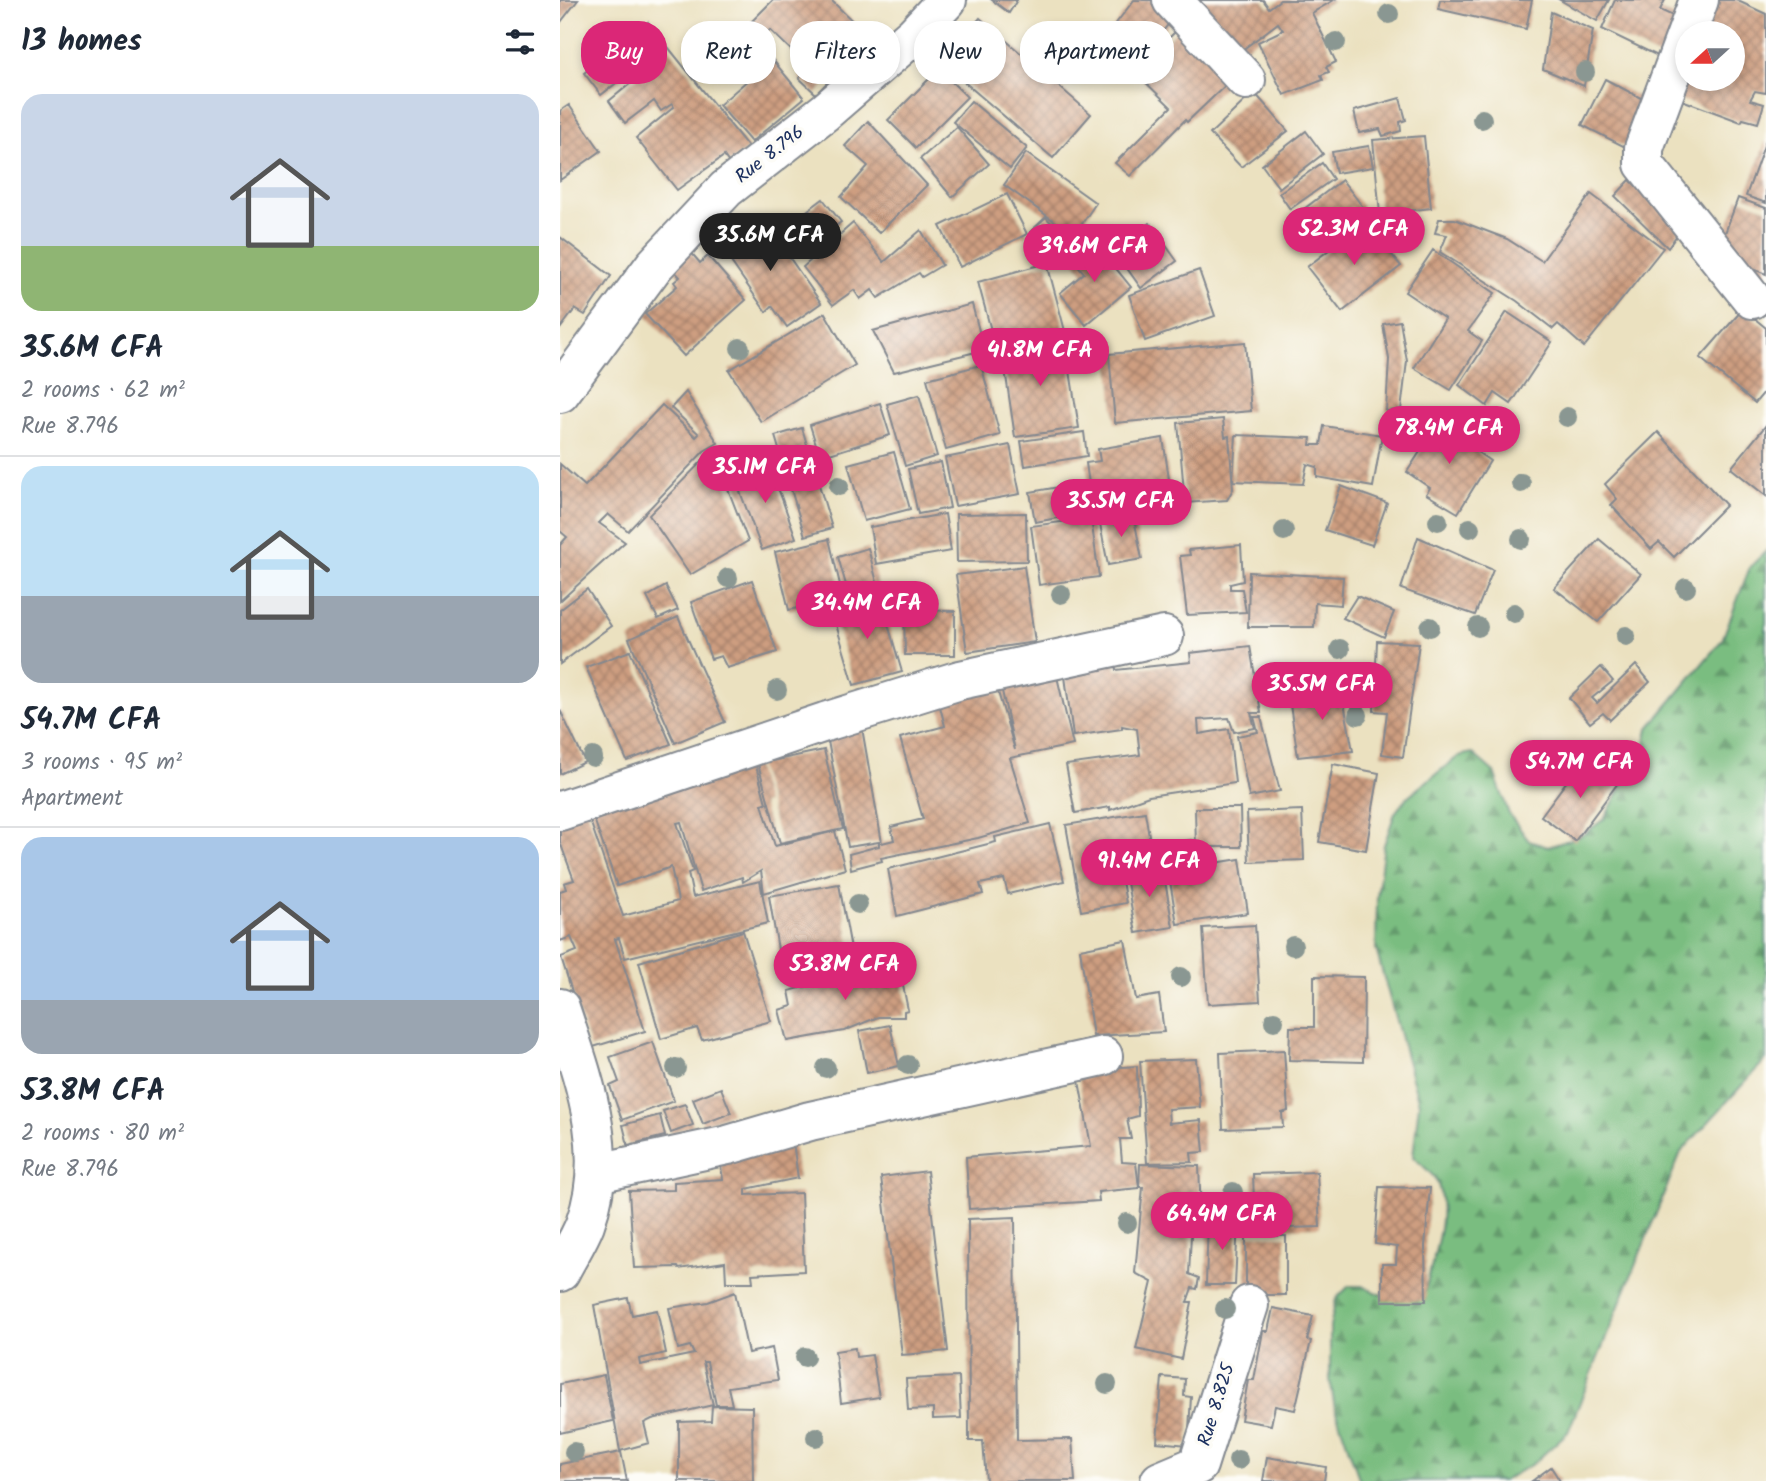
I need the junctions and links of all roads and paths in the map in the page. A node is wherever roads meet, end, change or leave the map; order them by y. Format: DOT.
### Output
graph roads {
  1 [pos="947,0"];
  2 [pos="1172,0"];
  3 [pos="1699,0"];
  4 [pos="1246,80"];
  5 [pos="1752,299"];
  6 [pos="560,393"];
  7 [pos="1164,636"];
  8 [pos="560,811"];
  9 [pos="560,1008"];
  10 [pos="1103,1056"];
  11 [pos="597,1172"];
  12 [pos="560,1272"];
  13 [pos="1249,1305"];
  14 [pos="1160,1481"];
  1 -- 6 [label="street, Rue 8.796"];
  2 -- 4 [label="street"];
  3 -- 5 [label="street"];
  7 -- 8 [label="street"];
  9 -- 11 [label="street"];
  10 -- 11 [label="street"];
  11 -- 12 [label="street"];
  13 -- 14 [label="street, Rue 8.825"];
}
